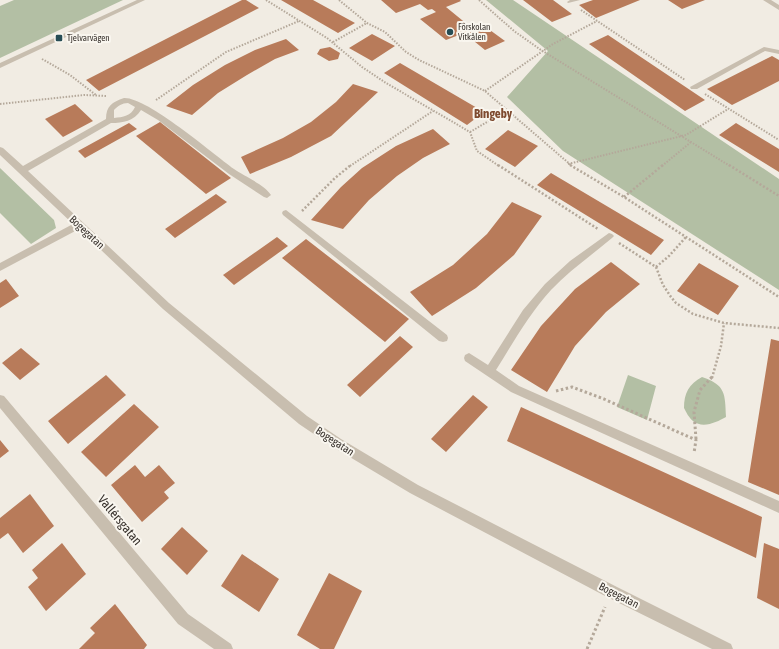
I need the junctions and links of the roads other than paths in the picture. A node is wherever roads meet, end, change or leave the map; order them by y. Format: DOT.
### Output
graph roads {
  1 [pos="142,0"];
  2 [pos="766,0"];
  3 [pos="779,8"];
  4 [pos="779,52"];
  5 [pos="0,66"];
  6 [pos="694,86"];
  7 [pos="142,108"];
  8 [pos="110,120"];
  9 [pos="0,150"];
  10 [pos="23,170"];
  11 [pos="267,195"];
  12 [pos="291,216"];
  13 [pos="79,225"];
  14 [pos="609,236"];
  15 [pos="0,267"];
  16 [pos="443,338"];
  17 [pos="469,358"];
  18 [pos="489,372"];
  19 [pos="0,400"];
  20 [pos="779,507"];
  21 [pos="226,649"];
  22 [pos="726,649"];
  1 -- 5 [label="street"];
  2 -- 3 [label="street"];
  4 -- 6 [label="street"];
  7 -- 8 [label="street"];
  7 -- 8 [label="street"];
  7 -- 11 [label="street"];
  8 -- 10 [label="street"];
  9 -- 10 [label="street, Bogegatan"];
  10 -- 13 [label="street, Bogegatan"];
  12 -- 16 [label="street"];
  13 -- 15 [label="street"];
  13 -- 22 [label="street, Bogegatan"];
  14 -- 18 [label="street"];
  17 -- 18 [label="street"];
  18 -- 20 [label="street"];
  19 -- 21 [label="street, Vallérsgatan"];
}
